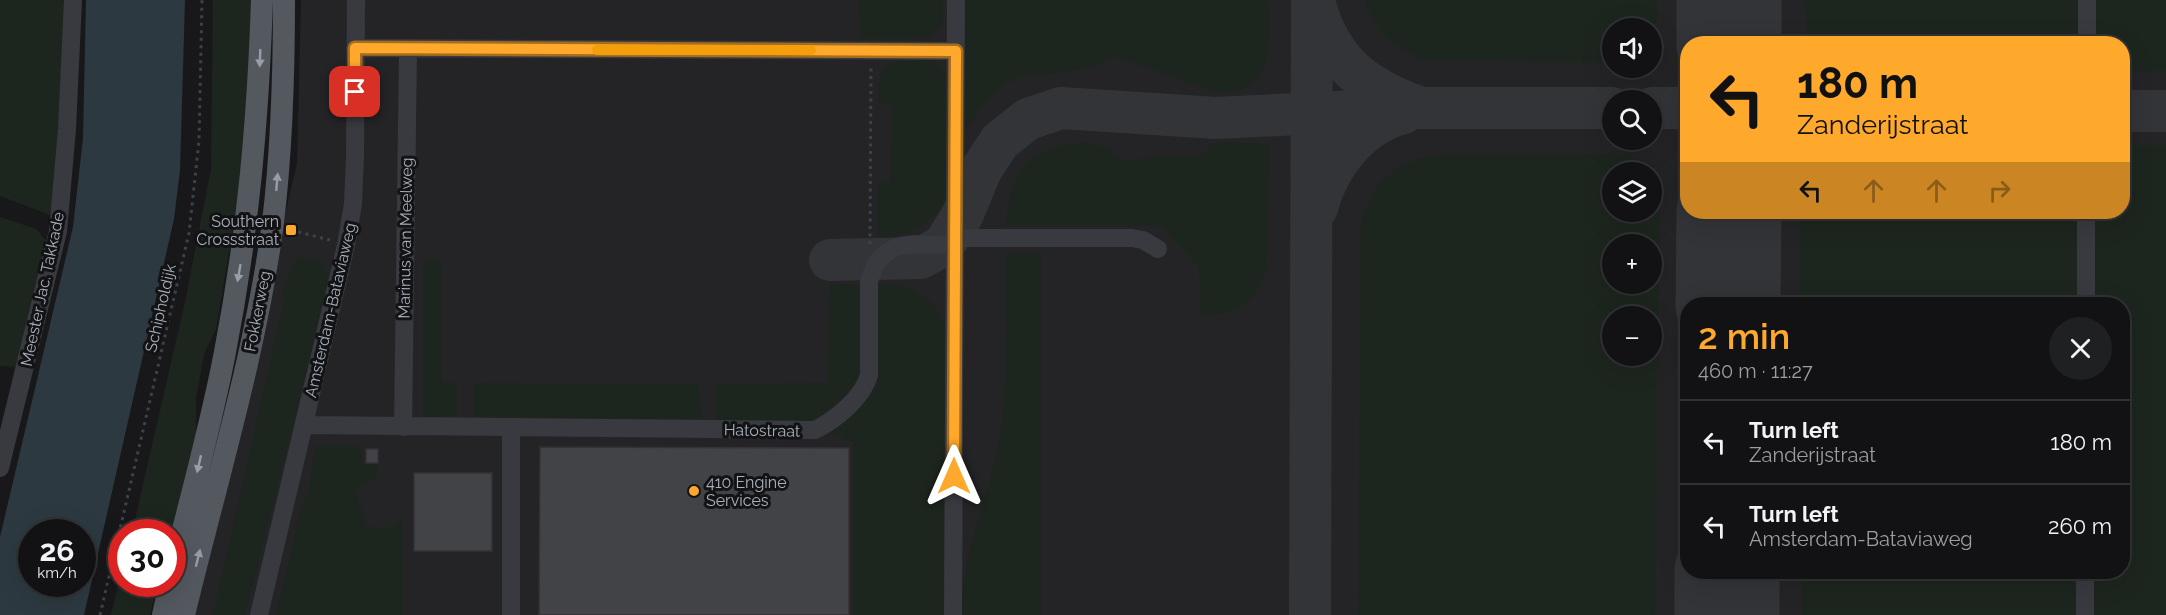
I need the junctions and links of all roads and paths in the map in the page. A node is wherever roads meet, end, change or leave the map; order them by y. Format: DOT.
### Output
graph roads {
  1 [pos="73,0"];
  2 [pos="202,0"];
  3 [pos="262,0"];
  4 [pos="284,0"];
  5 [pos="356,0"];
  6 [pos="956,0"];
  7 [pos="2087,0"];
  8 [pos="2087,36"];
  9 [pos="355,48"];
  10 [pos="408,50"];
  11 [pos="871,50"];
  12 [pos="956,51"];
  13 [pos="2086,219"];
  14 [pos="291,230"];
  15 [pos="955,241"];
  16 [pos="346,245"];
  17 [pos="870,247"];
  18 [pos="1158,249"];
  19 [pos="2086,297"];
  20 [pos="304,425"];
  21 [pos="403,427"];
  22 [pos="511,427"];
  23 [pos="0,468"];
  24 [pos="185,519"];
  25 [pos="2085,579"];
  26 [pos="167,597"];
  27 [pos="100,615"];
  28 [pos="163,615"];
  29 [pos="184,615"];
  30 [pos="259,615"];
  31 [pos="511,615"];
  32 [pos="953,615"];
  33 [pos="2085,615"];
  1 -- 23 [label="street, Meester Jac. Takkade"];
  2 -- 27 [label="path, Schipholdijk"];
  3 -- 24 [label="main road, Fokkerweg, one-way"];
  29 -- 4 [label="main road, Fokkerweg, one-way"];
  5 -- 9 [label="street, Amsterdam-Bataviaweg"];
  6 -- 12 [label="street"];
  7 -- 8 [label="street"];
  9 -- 10 [label="street"];
  9 -- 16 [label="street, Amsterdam-Bataviaweg"];
  10 -- 11 [label="street"];
  10 -- 21 [label="street, Marinus van Meelweg"];
  11 -- 12 [label="street"];
  11 -- 17 [label="path"];
  12 -- 15 [label="street"];
  13 -- 19 [label="street"];
  14 -- 16 [label="path"];
  15 -- 18 [label="street"];
  15 -- 22 [label="street, Hatostraat"];
  15 -- 32 [label="street"];
  16 -- 20 [label="street, Amsterdam-Bataviaweg"];
  20 -- 21 [label="street, Hatostraat"];
  20 -- 30 [label="street, Amsterdam-Bataviaweg"];
  21 -- 22 [label="street, Hatostraat"];
  22 -- 31 [label="street"];
  25 -- 33 [label="street"];
  26 -- 28 [label="main road"];
}
